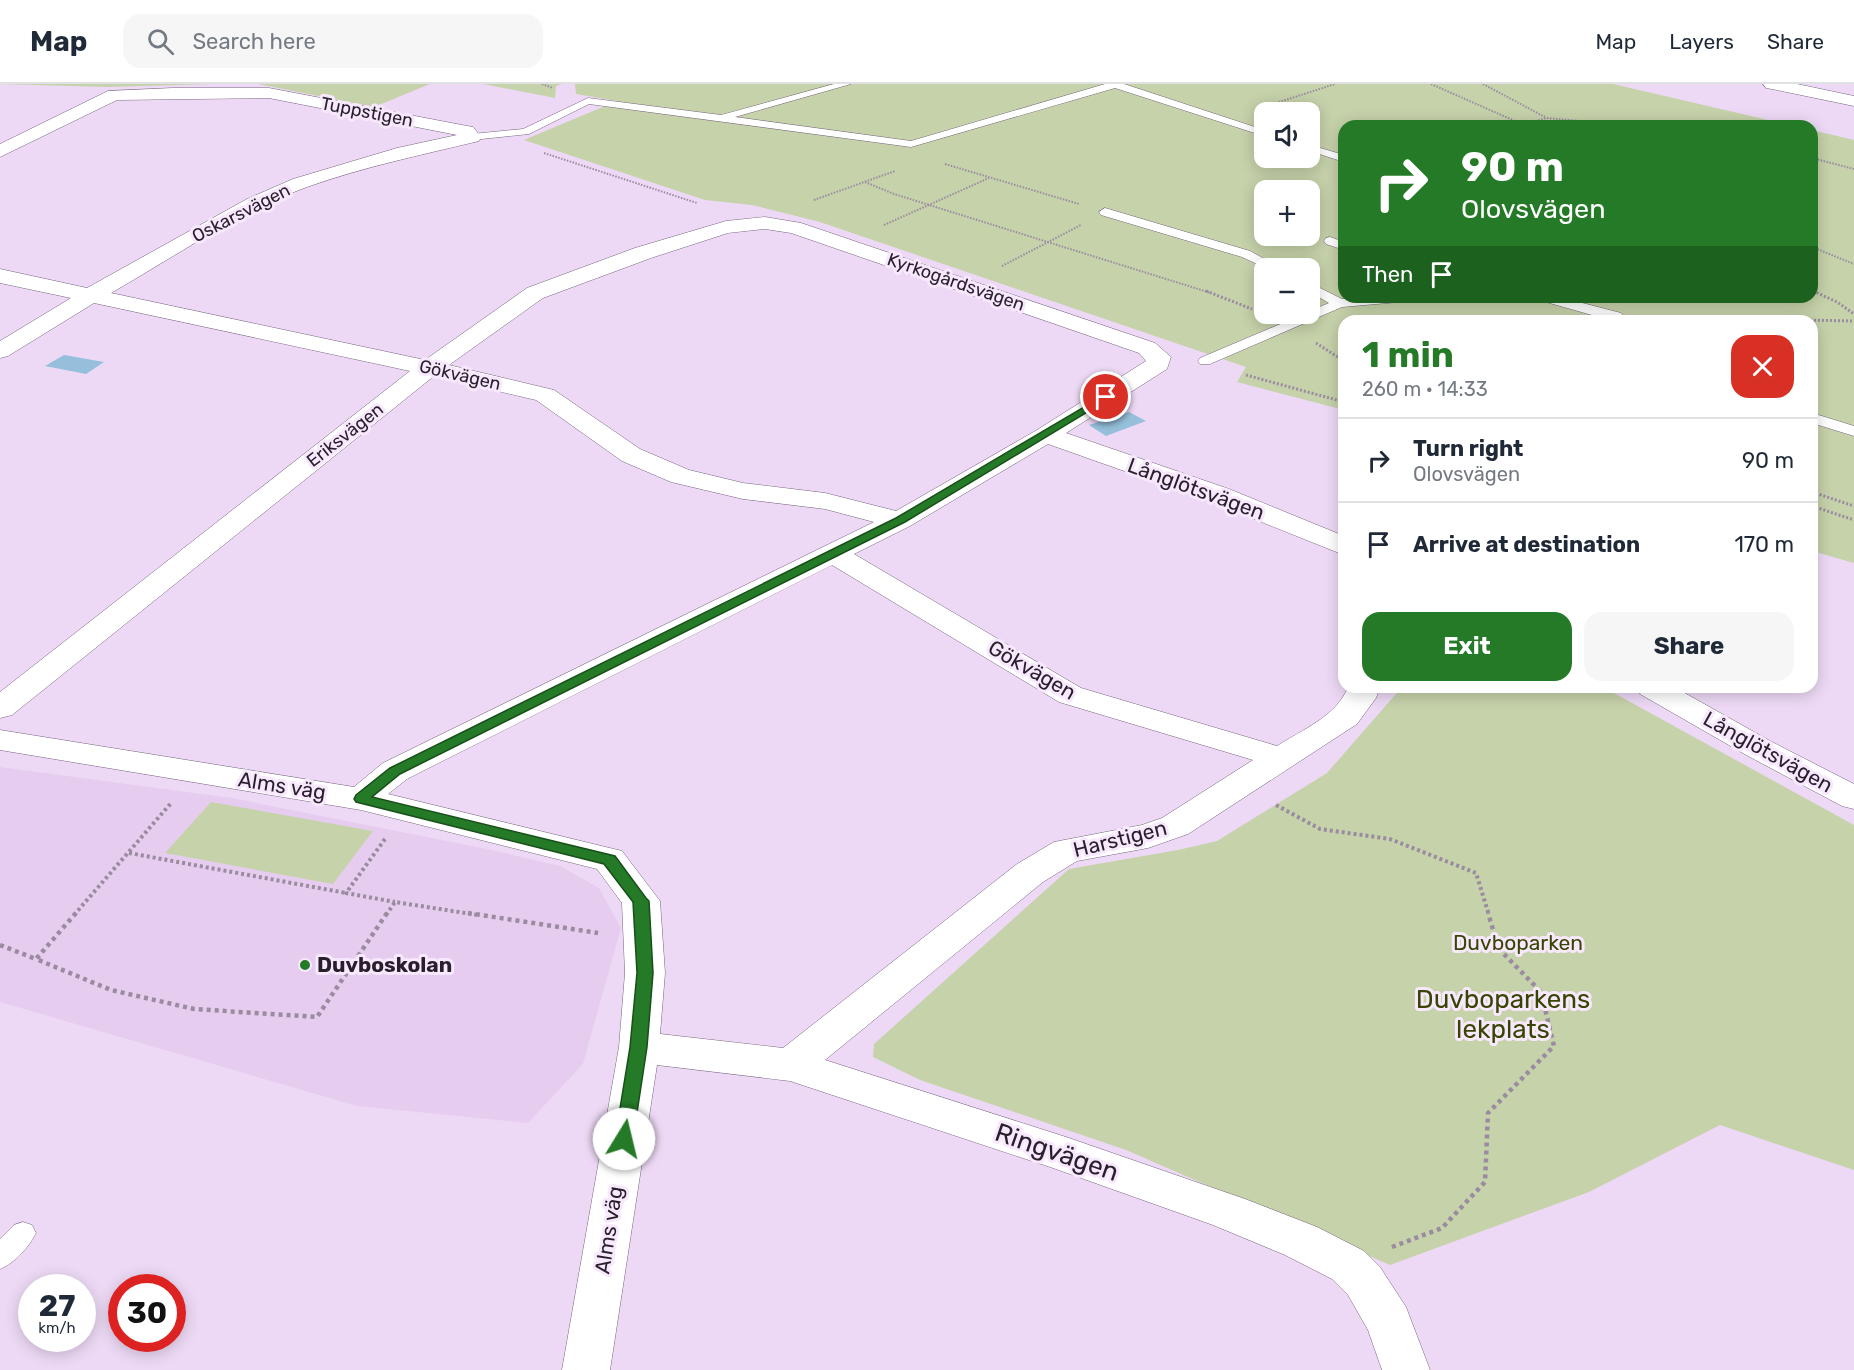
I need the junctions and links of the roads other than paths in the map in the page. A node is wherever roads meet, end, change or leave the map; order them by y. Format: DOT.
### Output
graph roads {
  1 [pos="846,84"];
  2 [pos="1115,84"];
  3 [pos="1772,84"];
  4 [pos="1854,101"];
  5 [pos="716,119"];
  6 [pos="1254,130"];
  7 [pos="0,137"];
  8 [pos="472,137"];
  9 [pos="27,138"];
  10 [pos="0,151"];
  11 [pos="1320,151"];
  12 [pos="1338,157"];
  13 [pos="1105,212"];
  14 [pos="726,226"];
  15 [pos="1330,241"];
  16 [pos="1338,244"];
  17 [pos="1254,258"];
  18 [pos="0,276"];
  19 [pos="1320,292"];
  20 [pos="91,295"];
  21 [pos="1338,302"];
  22 [pos="1340,303"];
  23 [pos="1564,303"];
  24 [pos="1605,315"];
  25 [pos="0,351"];
  26 [pos="1205,361"];
  27 [pos="429,368"];
  28 [pos="1818,420"];
  29 [pos="1854,431"];
  30 [pos="1046,435"];
  31 [pos="900,520"];
  32 [pos="1338,544"];
  33 [pos="833,554"];
  34 [pos="1362,693"];
  35 [pos="1662,693"];
  36 [pos="0,708"];
  37 [pos="0,740"];
  38 [pos="1282,758"];
  39 [pos="1854,798"];
  40 [pos="361,799"];
  41 [pos="639,1047"];
  42 [pos="791,1065"];
  43 [pos="23,1233"];
  44 [pos="0,1257"];
  45 [pos="586,1370"];
  46 [pos="1406,1370"];
  1 -- 5 [label="lane"];
  2 -- 5 [label="lane, Oskarsvägen"];
  2 -- 6 [label="lane"];
  3 -- 4 [label="street"];
  5 -- 8 [label="lane, Oskarsvägen"];
  7 -- 9 [label="street"];
  8 -- 9 [label="street, Tuppstigen"];
  8 -- 20 [label="street, Oskarsvägen"];
  9 -- 10 [label="street"];
  11 -- 12 [label="lane"];
  13 -- 17 [label="lane"];
  14 -- 27 [label="street, Eriksvägen"];
  14 -- 30 [label="street, Kyrkogårdsvägen"];
  15 -- 16 [label="lane"];
  18 -- 20 [label="street, Gökvägen"];
  19 -- 21 [label="lane"];
  20 -- 25 [label="street, Oskarsvägen"];
  20 -- 27 [label="street, Gökvägen"];
  22 -- 26 [label="lane"];
  23 -- 24 [label="lane"];
  27 -- 31 [label="street, Gökvägen"];
  27 -- 36 [label="street, Eriksvägen"];
  28 -- 29 [label="lane"];
  30 -- 31 [label="street"];
  30 -- 32 [label="street, Långlötsvägen"];
  31 -- 33 [label="street"];
  33 -- 38 [label="street, Gökvägen"];
  33 -- 40 [label="street"];
  34 -- 38 [label="street, Harstigen"];
  35 -- 39 [label="street, Långlötsvägen"];
  37 -- 40 [label="street, Alms väg"];
  38 -- 42 [label="street, Harstigen"];
  40 -- 41 [label="street, Alms väg"];
  41 -- 42 [label="street, Ringvägen"];
  41 -- 45 [label="street, Alms väg"];
  42 -- 46 [label="street, Ringvägen"];
  43 -- 44 [label="lane"];
}
